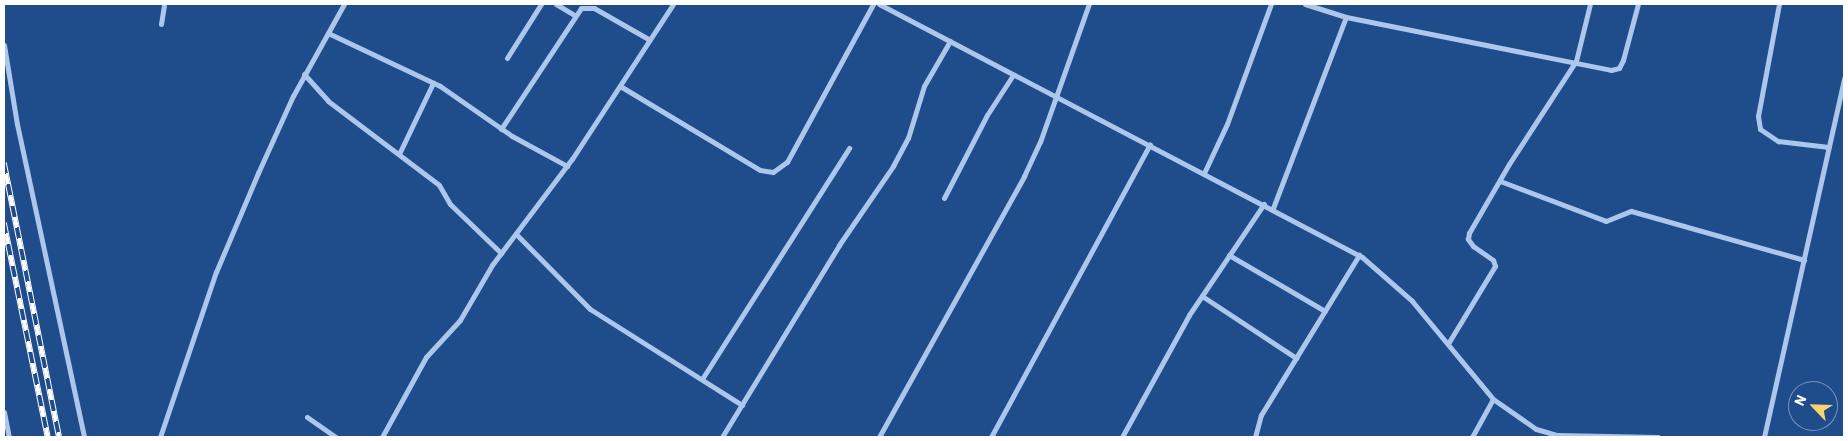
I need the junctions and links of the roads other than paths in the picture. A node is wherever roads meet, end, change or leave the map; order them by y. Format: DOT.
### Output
graph roads {
  1 [pos="164,4"];
  2 [pos="344,4"];
  3 [pos="541,4"];
  4 [pos="556,4"];
  5 [pos="673,4"];
  6 [pos="873,4"];
  7 [pos="879,4"];
  8 [pos="1089,4"];
  9 [pos="1271,4"];
  10 [pos="1305,4"];
  11 [pos="1590,4"];
  12 [pos="1638,4"];
  13 [pos="1779,4"];
  14 [pos="574,15"];
  15 [pos="1346,17"];
  16 [pos="161,24"];
  17 [pos="328,33"];
  18 [pos="650,40"];
  19 [pos="950,41"];
  20 [pos="4,45"];
  21 [pos="507,58"];
  22 [pos="1576,61"];
  23 [pos="304,74"];
  24 [pos="1013,75"];
  25 [pos="1844,78"];
  26 [pos="433,83"];
  27 [pos="620,86"];
  28 [pos="1055,98"];
  29 [pos="501,129"];
  30 [pos="1150,144"];
  31 [pos="1829,147"];
  32 [pos="849,148"];
  33 [pos="399,154"];
  34 [pos="567,166"];
  35 [pos="1204,172"];
  36 [pos="1500,181"];
  37 [pos="944,198"];
  38 [pos="1264,204"];
  39 [pos="1273,208"];
  40 [pos="516,234"];
  41 [pos="502,253"];
  42 [pos="1359,255"];
  43 [pos="1229,256"];
  44 [pos="1804,260"];
  45 [pos="1202,296"];
  46 [pos="1325,311"];
  47 [pos="1449,342"];
  48 [pos="1296,358"];
  49 [pos="702,379"];
  50 [pos="1494,399"];
  51 [pos="742,405"];
  52 [pos="4,412"];
  53 [pos="307,416"];
  54 [pos="1561,436"];
  55 [pos="9,437"];
  56 [pos="84,437"];
  57 [pos="160,437"];
  58 [pos="336,437"];
  59 [pos="382,437"];
  60 [pos="722,437"];
  61 [pos="878,437"];
  62 [pos="991,437"];
  63 [pos="1122,437"];
  64 [pos="1255,437"];
  65 [pos="1472,437"];
  66 [pos="1658,437"];
  67 [pos="1764,437"];
  1 -- 16 [label="street"];
  2 -- 17 [label="street"];
  3 -- 21 [label="street"];
  4 -- 14 [label="street"];
  5 -- 18 [label="street"];
  6 -- 27 [label="street"];
  7 -- 19 [label="street"];
  8 -- 28 [label="street"];
  9 -- 35 [label="street"];
  10 -- 15 [label="street"];
  11 -- 22 [label="street"];
  12 -- 22 [label="street"];
  13 -- 31 [label="street"];
  14 -- 18 [label="street"];
  14 -- 29 [label="street"];
  15 -- 22 [label="street"];
  15 -- 39 [label="street"];
  17 -- 23 [label="street"];
  17 -- 26 [label="street"];
  18 -- 27 [label="street"];
  19 -- 24 [label="street"];
  19 -- 51 [label="street"];
  20 -- 56 [label="street"];
  22 -- 36 [label="street"];
  23 -- 33 [label="street"];
  23 -- 57 [label="street"];
  24 -- 28 [label="street"];
  24 -- 37 [label="street"];
  25 -- 31 [label="street"];
  26 -- 29 [label="street"];
  26 -- 33 [label="street"];
  27 -- 34 [label="street"];
  28 -- 30 [label="street"];
  28 -- 61 [label="street"];
  29 -- 34 [label="street"];
  30 -- 35 [label="street"];
  30 -- 62 [label="street"];
  31 -- 44 [label="street"];
  32 -- 49 [label="street"];
  33 -- 41 [label="street"];
  34 -- 40 [label="street"];
  35 -- 38 [label="street"];
  36 -- 44 [label="street"];
  36 -- 47 [label="street"];
  38 -- 39 [label="street"];
  38 -- 43 [label="street"];
  39 -- 42 [label="street"];
  40 -- 41 [label="street"];
  40 -- 49 [label="street"];
  41 -- 59 [label="street"];
  42 -- 46 [label="street"];
  42 -- 47 [label="street"];
  43 -- 45 [label="street"];
  43 -- 46 [label="street"];
  44 -- 67 [label="street"];
  45 -- 48 [label="street"];
  45 -- 63 [label="street"];
  46 -- 48 [label="street"];
  47 -- 50 [label="street"];
  48 -- 64 [label="street"];
  49 -- 51 [label="street"];
  50 -- 54 [label="street"];
  50 -- 65 [label="street"];
  51 -- 60 [label="street"];
  52 -- 55 [label="street"];
  53 -- 58 [label="street"];
  54 -- 66 [label="street"];
}
